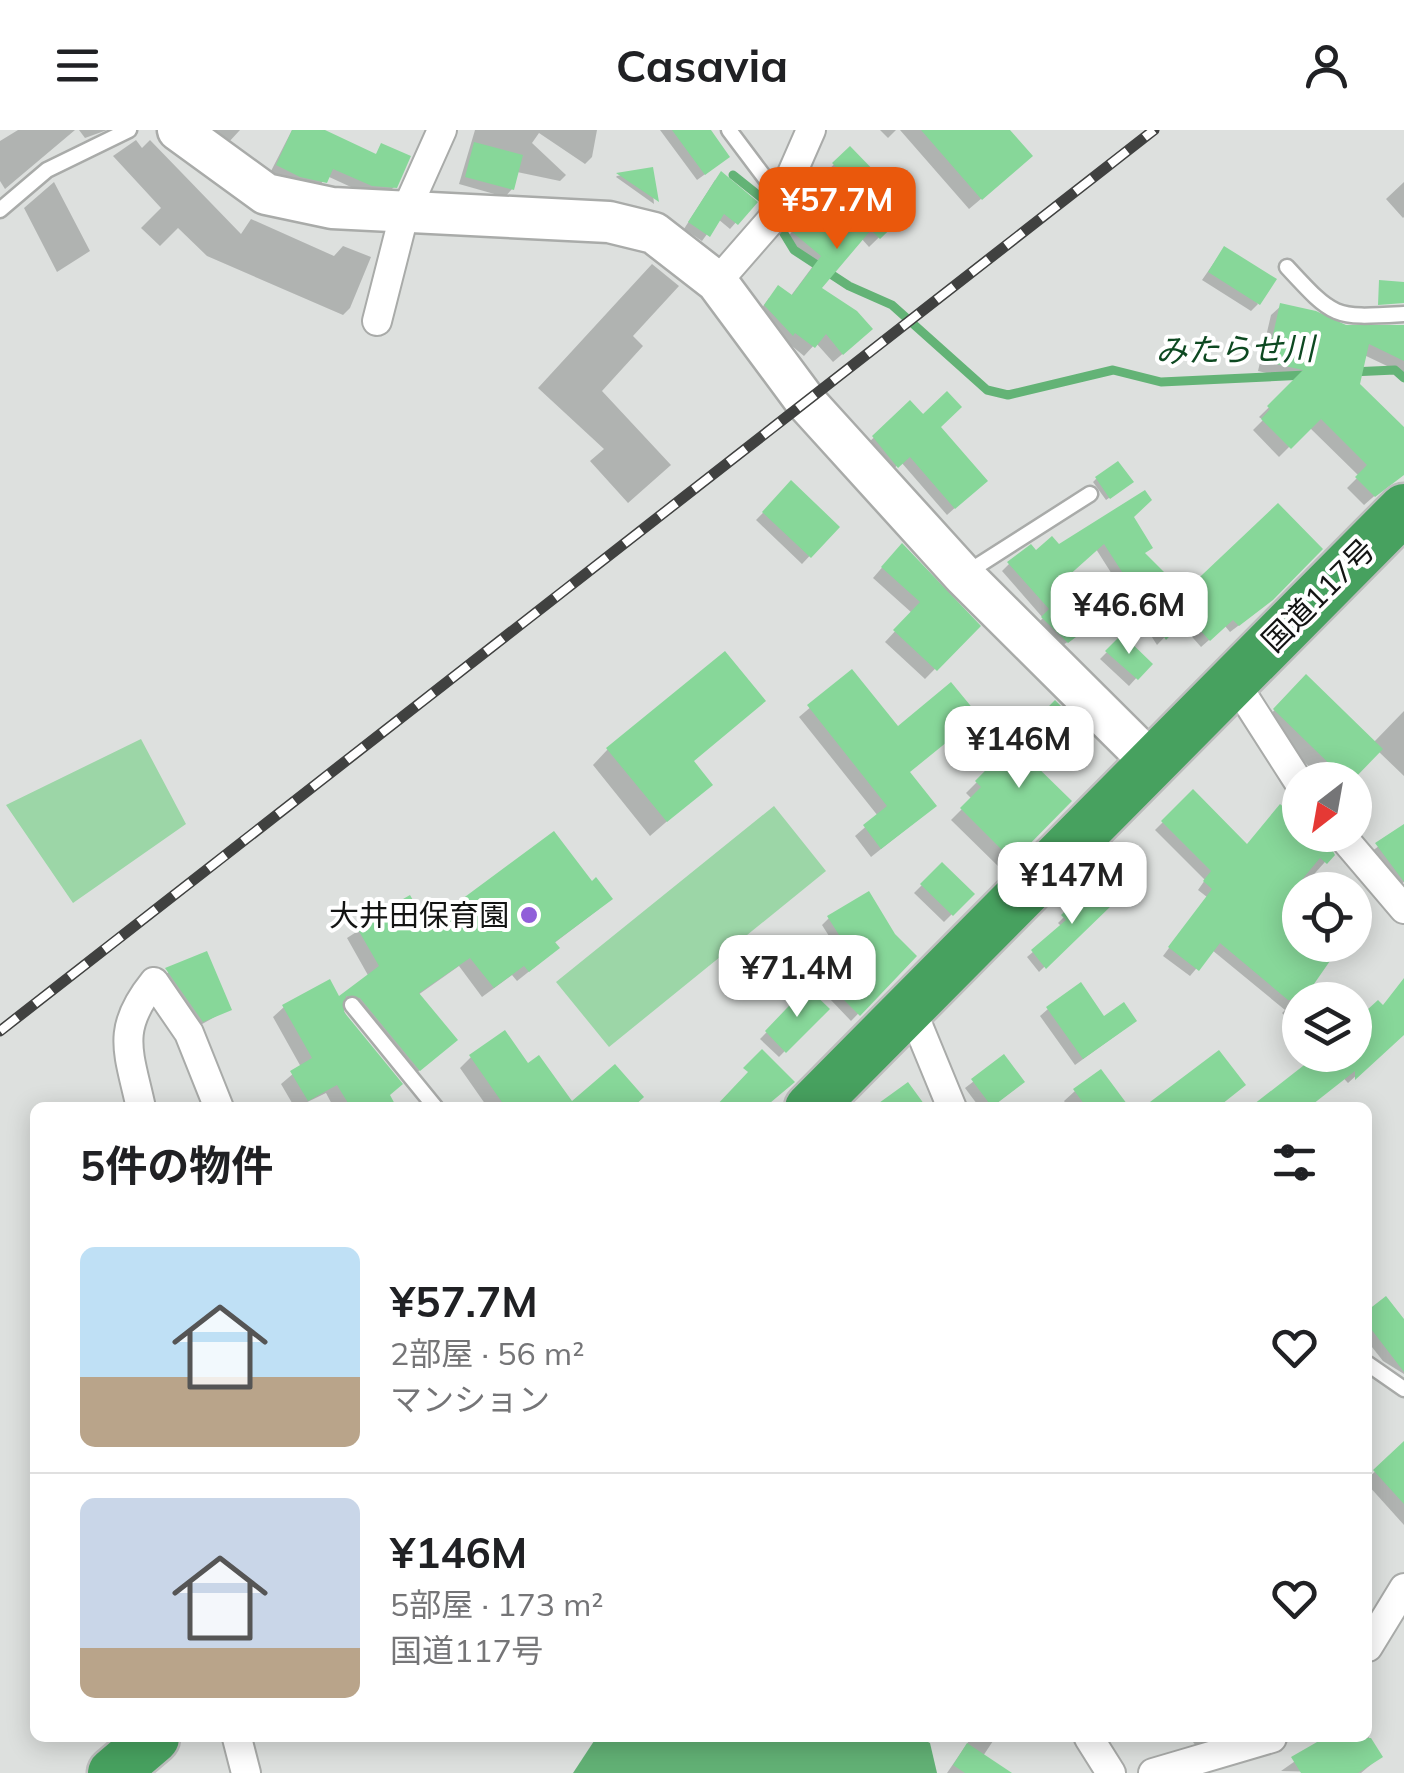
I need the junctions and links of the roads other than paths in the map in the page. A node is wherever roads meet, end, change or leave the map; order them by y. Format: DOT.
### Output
graph roads {
  1 [pos="129,130"];
  2 [pos="178,130"];
  3 [pos="442,130"];
  4 [pos="730,130"];
  5 [pos="811,130"];
  6 [pos="780,198"];
  7 [pos="0,210"];
  8 [pos="404,215"];
  9 [pos="1287,267"];
  10 [pos="717,282"];
  11 [pos="1404,314"];
  12 [pos="377,321"];
  13 [pos="1090,494"];
  14 [pos="1404,509"];
  15 [pos="963,576"];
  16 [pos="1234,681"];
  17 [pos="1286,762"];
  18 [pos="1152,763"];
  19 [pos="1355,852"];
  20 [pos="1404,909"];
  21 [pos="352,1004"];
  22 [pos="910,1006"];
  23 [pos="140,1102"];
  24 [pos="217,1102"];
  25 [pos="431,1102"];
  26 [pos="816,1102"];
  27 [pos="950,1102"];
  28 [pos="1372,1367"];
  29 [pos="1404,1390"];
  30 [pos="1404,1588"];
  31 [pos="1372,1640"];
  32 [pos="149,1742"];
  33 [pos="238,1742"];
  34 [pos="1092,1742"];
  35 [pos="1258,1742"];
  36 [pos="113,1773"];
  37 [pos="246,1773"];
  38 [pos="1111,1773"];
  39 [pos="1153,1773"];
  1 -- 7 [label="lane"];
  2 -- 8 [label="street"];
  3 -- 8 [label="street"];
  4 -- 6 [label="lane"];
  5 -- 6 [label="street"];
  6 -- 10 [label="street"];
  8 -- 10 [label="street"];
  8 -- 12 [label="street"];
  9 -- 11 [label="lane"];
  10 -- 15 [label="street"];
  13 -- 15 [label="lane"];
  14 -- 16 [label="highway, 国道117号"];
  15 -- 18 [label="street"];
  16 -- 17 [label="street"];
  16 -- 18 [label="highway, 国道117号"];
  18 -- 22 [label="highway, 国道117号"];
  19 -- 20 [label="street"];
  21 -- 25 [label="lane"];
  22 -- 26 [label="highway, 国道117号"];
  22 -- 27 [label="street"];
  23 -- 24 [label="street"];
  28 -- 29 [label="lane"];
  30 -- 31 [label="street"];
  32 -- 36 [label="highway"];
  33 -- 37 [label="street"];
  34 -- 38 [label="street"];
  35 -- 39 [label="street"];
}
